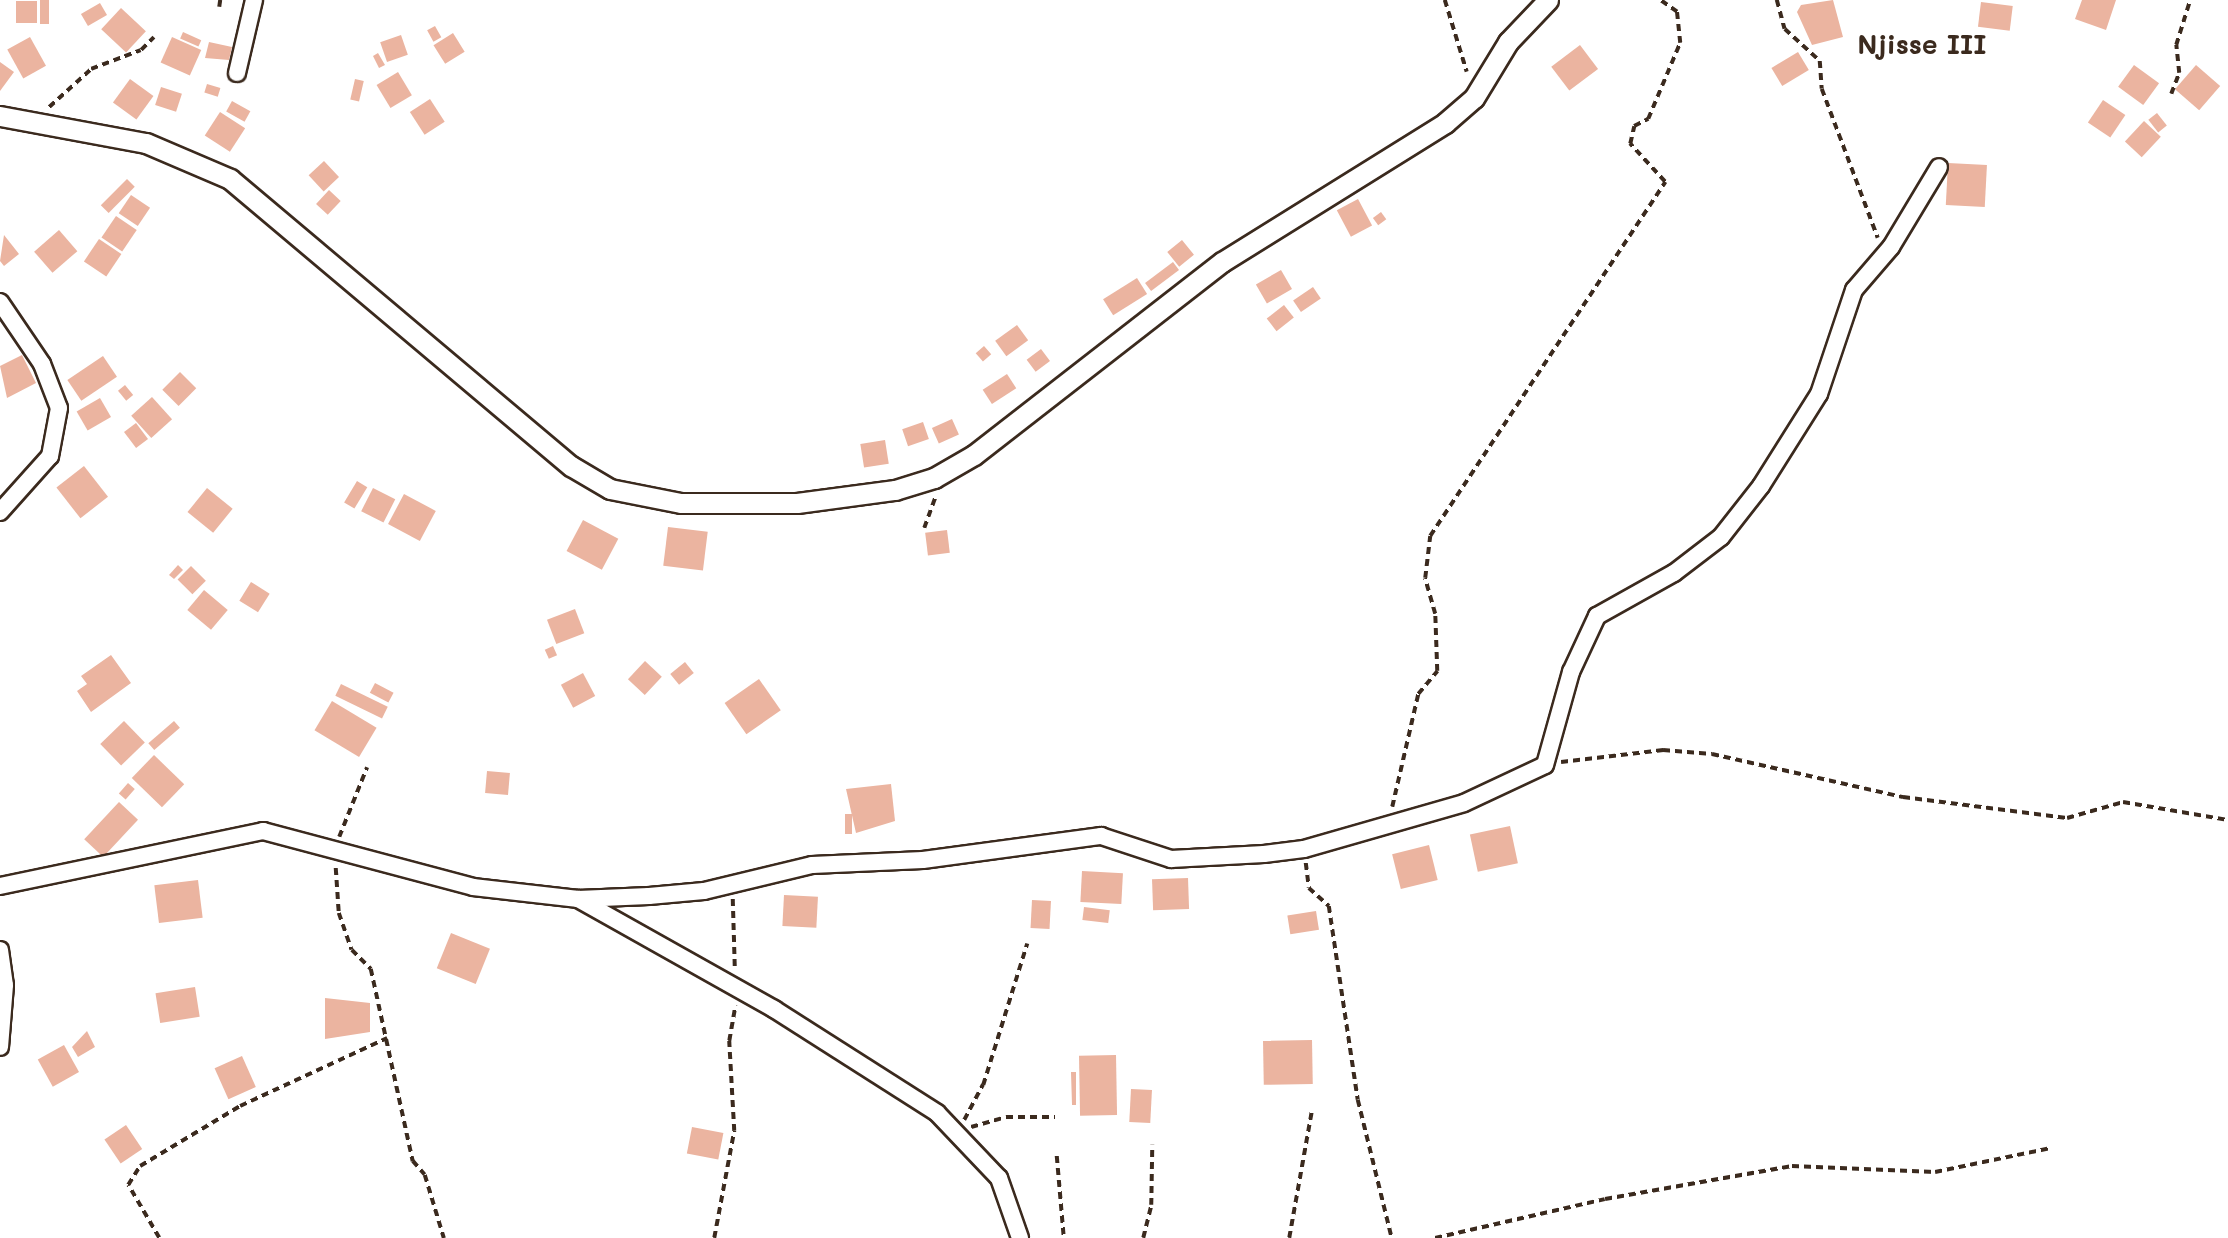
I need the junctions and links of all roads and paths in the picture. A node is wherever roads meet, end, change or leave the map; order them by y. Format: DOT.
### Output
graph roads {
  1 [pos="220,0"];
  2 [pos="254,0"];
  3 [pos="1445,0"];
  4 [pos="1548,0"];
  5 [pos="1660,0"];
  6 [pos="1777,0"];
  7 [pos="2190,0"];
  8 [pos="219,7"];
  9 [pos="154,37"];
  10 [pos="237,73"];
  11 [pos="2171,94"];
  12 [pos="1474,98"];
  13 [pos="0,117"];
  14 [pos="35,126"];
  15 [pos="1939,167"];
  16 [pos="1891,247"];
  17 [pos="0,302"];
  18 [pos="934,478"];
  19 [pos="0,512"];
  20 [pos="924,528"];
  21 [pos="1545,765"];
  22 [pos="367,767"];
  23 [pos="2228,820"];
  24 [pos="1390,821"];
  25 [pos="335,847"];
  26 [pos="1304,849"];
  27 [pos="736,883"];
  28 [pos="0,886"];
  29 [pos="578,899"];
  30 [pos="1027,944"];
  31 [pos="0,950"];
  32 [pos="739,990"];
  33 [pos="388,1038"];
  34 [pos="0,1047"];
  35 [pos="1312,1109"];
  36 [pos="1055,1117"];
  37 [pos="958,1130"];
  38 [pos="1152,1145"];
  39 [pos="2051,1148"];
  40 [pos="1057,1156"];
  41 [pos="159,1238"];
  42 [pos="444,1238"];
  43 [pos="714,1238"];
  44 [pos="1020,1238"];
  45 [pos="1064,1238"];
  46 [pos="1143,1238"];
  47 [pos="1289,1238"];
  48 [pos="1392,1238"];
  49 [pos="1435,1238"];
  1 -- 8 [label="path"];
  2 -- 10 [label="street"];
  3 -- 12 [label="path"];
  4 -- 12 [label="street"];
  5 -- 24 [label="path"];
  6 -- 16 [label="path"];
  7 -- 11 [label="path"];
  9 -- 14 [label="path"];
  12 -- 18 [label="street"];
  13 -- 14 [label="street"];
  14 -- 18 [label="street"];
  15 -- 16 [label="street"];
  16 -- 21 [label="street"];
  17 -- 19 [label="street"];
  18 -- 20 [label="path"];
  21 -- 23 [label="path"];
  21 -- 24 [label="street"];
  22 -- 25 [label="path"];
  24 -- 26 [label="street"];
  25 -- 28 [label="street"];
  25 -- 29 [label="street"];
  25 -- 33 [label="path"];
  26 -- 27 [label="street"];
  26 -- 48 [label="path"];
  27 -- 29 [label="street"];
  27 -- 32 [label="path"];
  29 -- 32 [label="street"];
  30 -- 37 [label="path"];
  31 -- 34 [label="street"];
  32 -- 37 [label="street"];
  32 -- 43 [label="path"];
  33 -- 41 [label="path"];
  33 -- 42 [label="path"];
  35 -- 47 [label="path"];
  36 -- 37 [label="path"];
  37 -- 44 [label="street"];
  38 -- 46 [label="path"];
  39 -- 49 [label="path"];
  40 -- 45 [label="path"];
}
